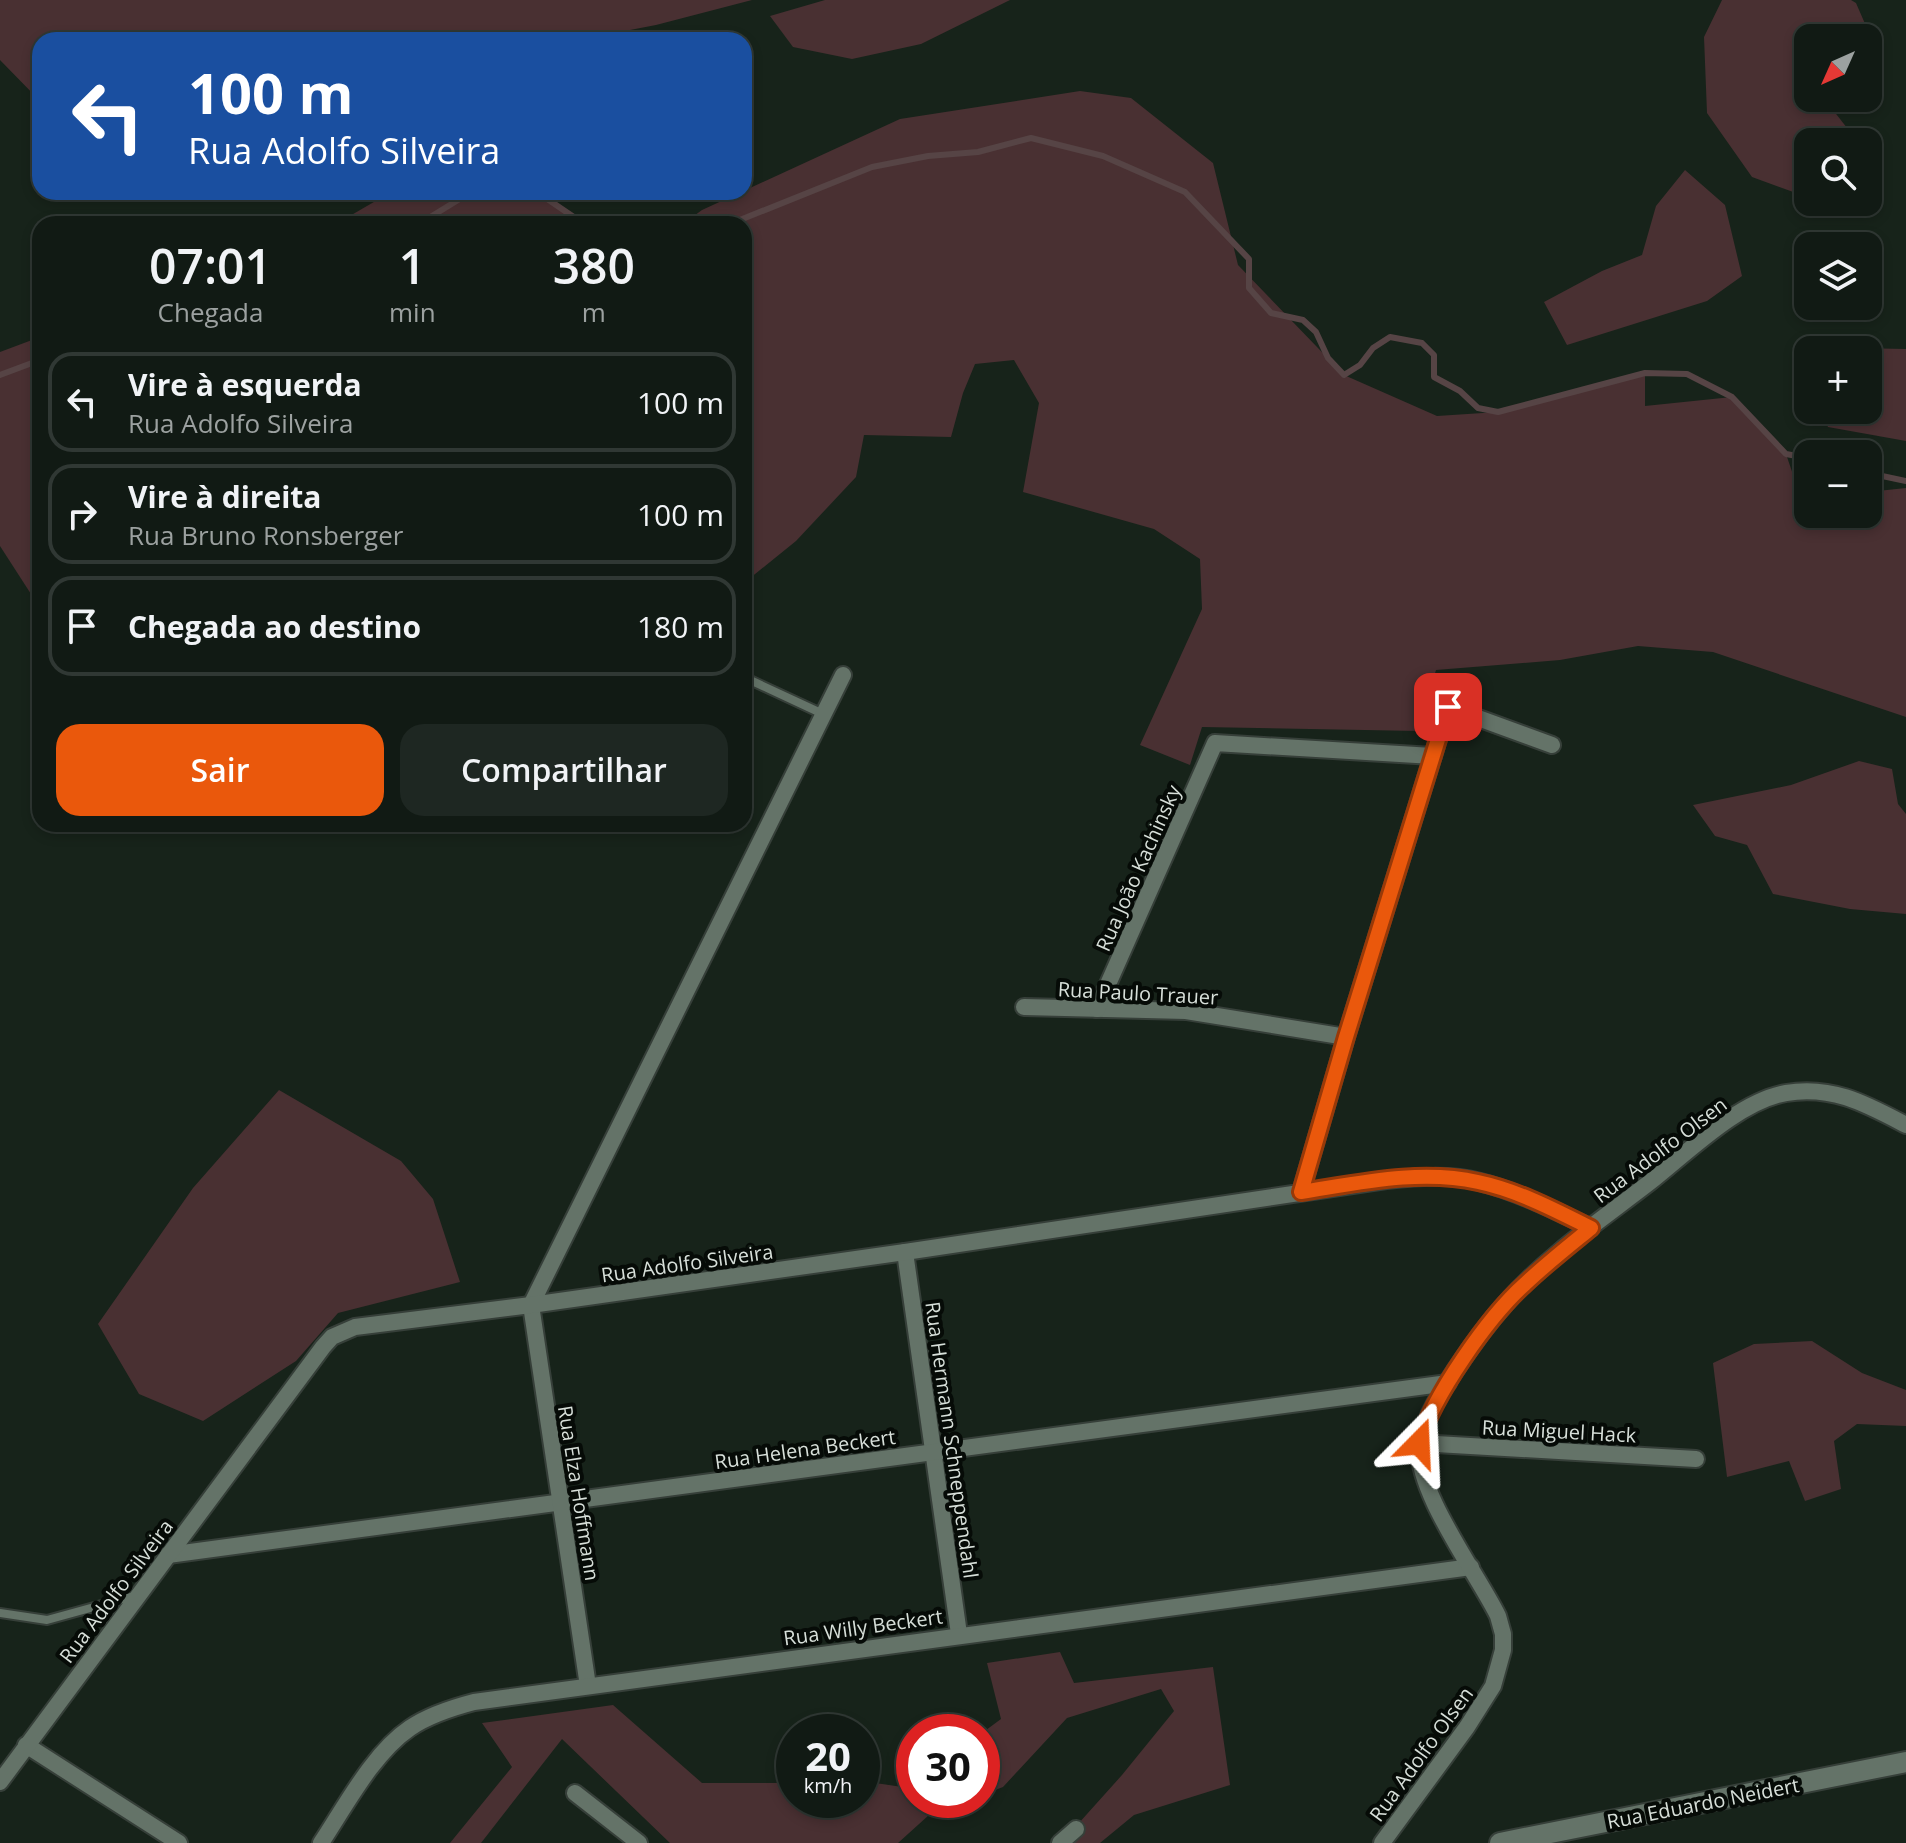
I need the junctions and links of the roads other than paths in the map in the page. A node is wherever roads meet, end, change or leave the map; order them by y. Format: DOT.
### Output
graph roads {
  1 [pos="843,675"];
  2 [pos="752,681"];
  3 [pos="824,715"];
  4 [pos="1552,745"];
  5 [pos="1433,756"];
  6 [pos="1024,1007"];
  7 [pos="1097,1009"];
  8 [pos="1346,1037"];
  9 [pos="1906,1125"];
  10 [pos="1301,1192"];
  11 [pos="1591,1228"];
  12 [pos="905,1252"];
  13 [pos="531,1305"];
  14 [pos="1448,1383"];
  15 [pos="1419,1443"];
  16 [pos="934,1452"];
  17 [pos="1696,1459"];
  18 [pos="561,1502"];
  19 [pos="168,1555"];
  20 [pos="1471,1567"];
  21 [pos="139,1595"];
  22 [pos="0,1613"];
  23 [pos="959,1634"];
  24 [pos="588,1686"];
  25 [pos="26,1745"];
  26 [pos="1906,1762"];
  27 [pos="0,1782"];
  28 [pos="575,1793"];
  29 [pos="1076,1829"];
  30 [pos="179,1843"];
  31 [pos="321,1843"];
  32 [pos="639,1843"];
  33 [pos="1060,1843"];
  34 [pos="1382,1843"];
  35 [pos="1500,1843"];
  1 -- 3 [label="street"];
  2 -- 3 [label="lane"];
  3 -- 13 [label="street"];
  4 -- 5 [label="street"];
  5 -- 7 [label="street, Rua João Kachinsky"];
  5 -- 8 [label="street"];
  6 -- 7 [label="street, Rua Paulo Trauer"];
  7 -- 8 [label="street, Rua Paulo Trauer"];
  8 -- 10 [label="street"];
  9 -- 11 [label="street, Rua Adolfo Olsen"];
  10 -- 11 [label="street, Rua Adolfo Silveira"];
  10 -- 12 [label="street, Rua Adolfo Silveira"];
  11 -- 14 [label="street, Rua Adolfo Olsen"];
  12 -- 13 [label="street, Rua Adolfo Silveira"];
  12 -- 16 [label="street, Rua Hermann Schneppendahl"];
  13 -- 18 [label="street, Rua Elza Hoffmann"];
  13 -- 19 [label="street, Rua Adolfo Silveira"];
  14 -- 15 [label="street, Rua Adolfo Olsen"];
  14 -- 16 [label="street, Rua Helena Beckert"];
  15 -- 17 [label="street, Rua Miguel Hack"];
  15 -- 20 [label="street, Rua Adolfo Olsen"];
  16 -- 18 [label="street, Rua Helena Beckert"];
  16 -- 23 [label="street, Rua Hermann Schneppendahl"];
  18 -- 19 [label="street, Rua Helena Beckert"];
  18 -- 24 [label="street, Rua Elza Hoffmann"];
  19 -- 21 [label="street, Rua Adolfo Silveira"];
  20 -- 23 [label="street, Rua Willy Beckert"];
  20 -- 34 [label="street, Rua Adolfo Olsen"];
  21 -- 22 [label="lane"];
  21 -- 25 [label="street, Rua Adolfo Silveira"];
  23 -- 24 [label="street, Rua Willy Beckert"];
  24 -- 31 [label="street, Rua Willy Beckert"];
  25 -- 27 [label="street, Rua Adolfo Silveira"];
  25 -- 30 [label="street"];
  26 -- 35 [label="main road, Rua Eduardo Neidert"];
  28 -- 32 [label="street"];
  29 -- 33 [label="street"];
}
